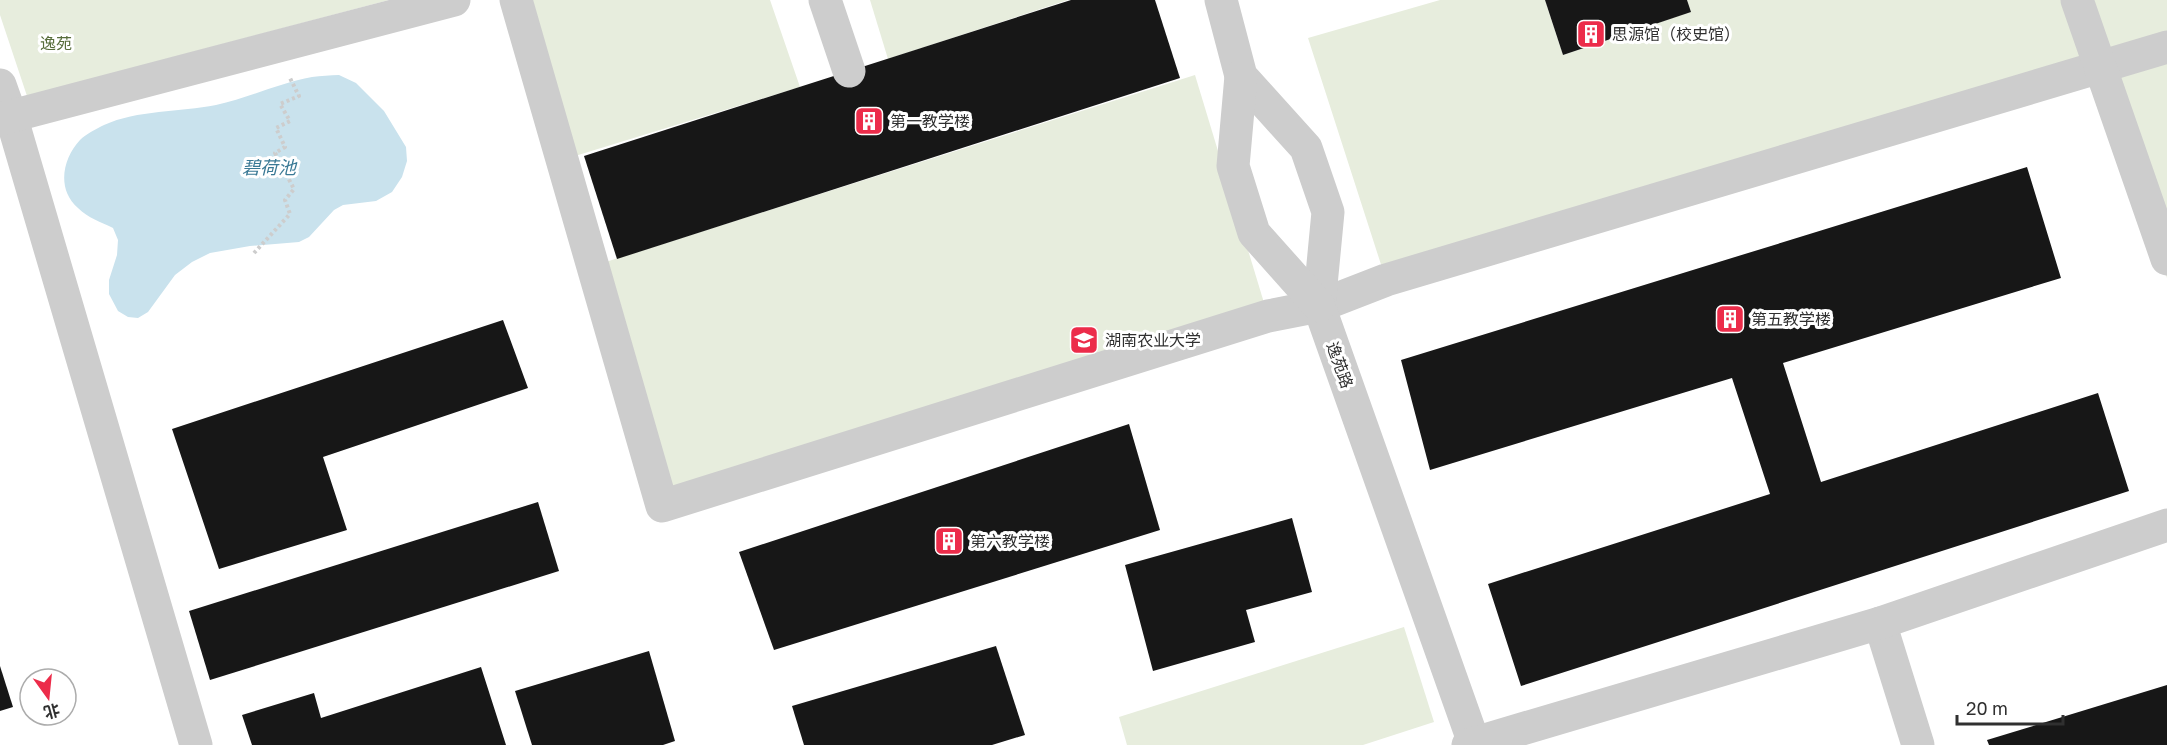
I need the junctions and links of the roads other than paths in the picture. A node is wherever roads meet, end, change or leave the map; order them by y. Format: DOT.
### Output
graph roads {
  1 [pos="454,0"];
  2 [pos="516,0"];
  3 [pos="825,0"];
  4 [pos="1221,0"];
  5 [pos="2077,0"];
  6 [pos="2167,47"];
  7 [pos="2100,69"];
  8 [pos="849,71"];
  9 [pos="1240,76"];
  10 [pos="0,85"];
  11 [pos="5,118"];
  12 [pos="2167,259"];
  13 [pos="1318,306"];
  14 [pos="2167,525"];
  15 [pos="1880,623"];
  16 [pos="1471,744"];
  17 [pos="195,745"];
  18 [pos="1918,745"];
  1 -- 11 [label="street"];
  2 -- 13 [label="street"];
  3 -- 8 [label="street"];
  4 -- 9 [label="street, 逸苑路"];
  5 -- 7 [label="street"];
  6 -- 7 [label="street"];
  7 -- 12 [label="street"];
  7 -- 13 [label="street"];
  9 -- 13 [label="street"];
  9 -- 13 [label="street, 逸苑路"];
  10 -- 11 [label="street"];
  11 -- 17 [label="street"];
  13 -- 16 [label="street, 逸苑路"];
  14 -- 15 [label="street"];
  15 -- 16 [label="street"];
  15 -- 18 [label="street"];
}
